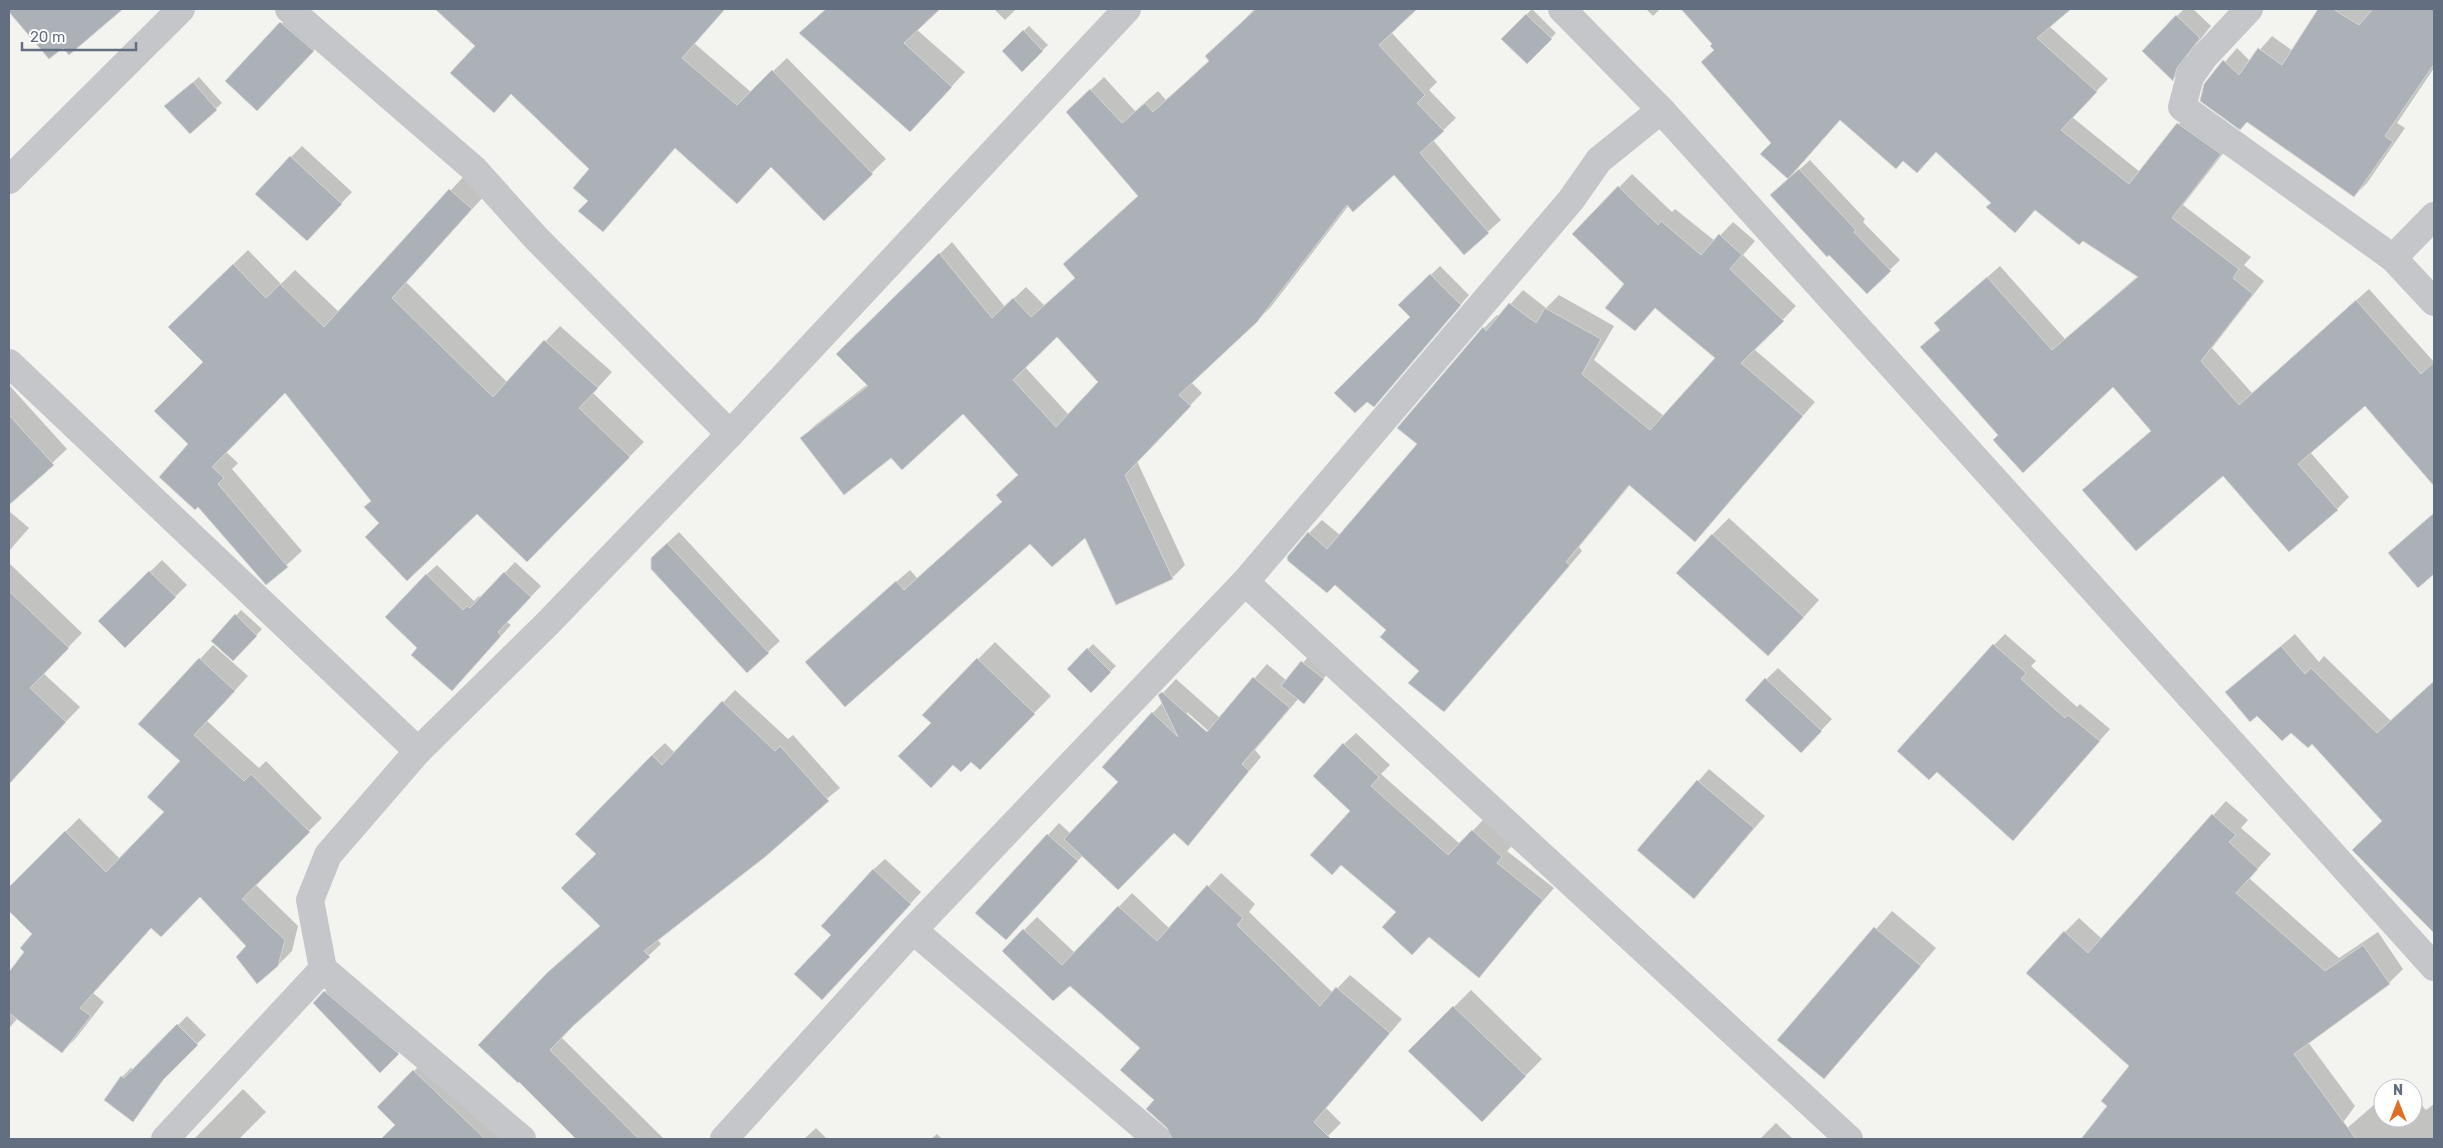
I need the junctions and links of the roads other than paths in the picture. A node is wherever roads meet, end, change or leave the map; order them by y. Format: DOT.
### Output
graph roads {
  1 [pos="181,9"];
  2 [pos="290,9"];
  3 [pos="1127,9"];
  4 [pos="1562,9"];
  5 [pos="2249,9"];
  6 [pos="1661,110"];
  7 [pos="9,180"];
  8 [pos="2434,216"];
  9 [pos="2393,258"];
  10 [pos="2434,302"];
  11 [pos="9,363"];
  12 [pos="730,434"];
  13 [pos="1245,582"];
  14 [pos="418,751"];
  15 [pos="913,930"];
  16 [pos="2434,967"];
  17 [pos="324,969"];
  18 [pos="165,1139"];
  19 [pos="522,1139"];
  20 [pos="724,1139"];
  21 [pos="1157,1139"];
  22 [pos="1849,1139"];
  1 -- 7 [label="street"];
  2 -- 12 [label="street"];
  3 -- 12 [label="street"];
  4 -- 6 [label="street"];
  5 -- 9 [label="street"];
  6 -- 13 [label="street"];
  6 -- 16 [label="street"];
  8 -- 9 [label="street"];
  9 -- 10 [label="street"];
  11 -- 14 [label="street"];
  12 -- 14 [label="street"];
  13 -- 15 [label="street"];
  13 -- 22 [label="street"];
  14 -- 17 [label="street"];
  15 -- 20 [label="street"];
  15 -- 21 [label="street"];
  17 -- 18 [label="street"];
  17 -- 19 [label="street"];
}
